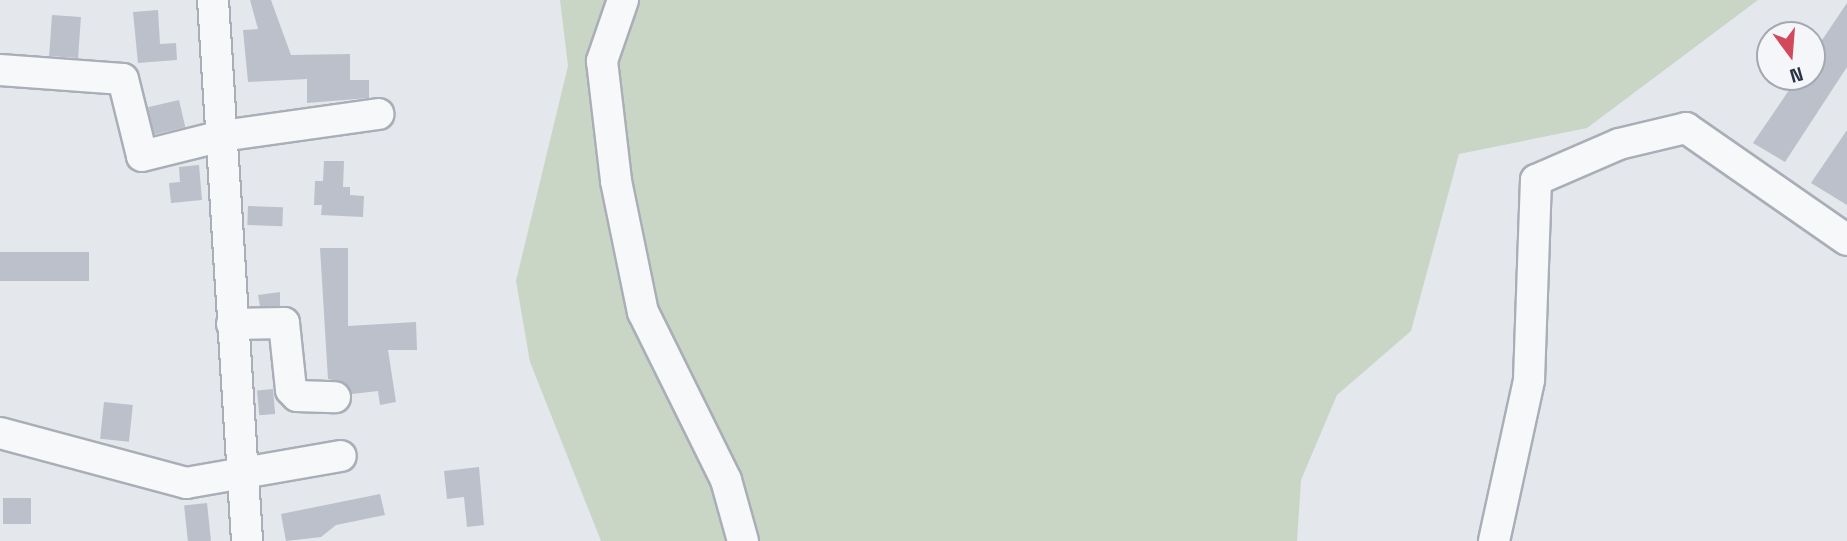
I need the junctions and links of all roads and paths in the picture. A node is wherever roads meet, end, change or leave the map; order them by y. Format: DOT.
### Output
graph roads {
  1 [pos="213,0"];
  2 [pos="623,0"];
  3 [pos="0,70"];
  4 [pos="378,114"];
  5 [pos="222,136"];
  6 [pos="1847,240"];
  7 [pos="232,324"];
  8 [pos="335,397"];
  9 [pos="0,433"];
  10 [pos="341,456"];
  11 [pos="242,473"];
  12 [pos="247,541"];
  13 [pos="743,541"];
  14 [pos="1494,541"];
  1 -- 5 [label="street"];
  2 -- 13 [label="street"];
  3 -- 5 [label="street"];
  4 -- 5 [label="street"];
  5 -- 7 [label="street"];
  6 -- 14 [label="street"];
  7 -- 8 [label="street"];
  7 -- 11 [label="street"];
  9 -- 11 [label="street"];
  10 -- 11 [label="street"];
  11 -- 12 [label="street"];
}
